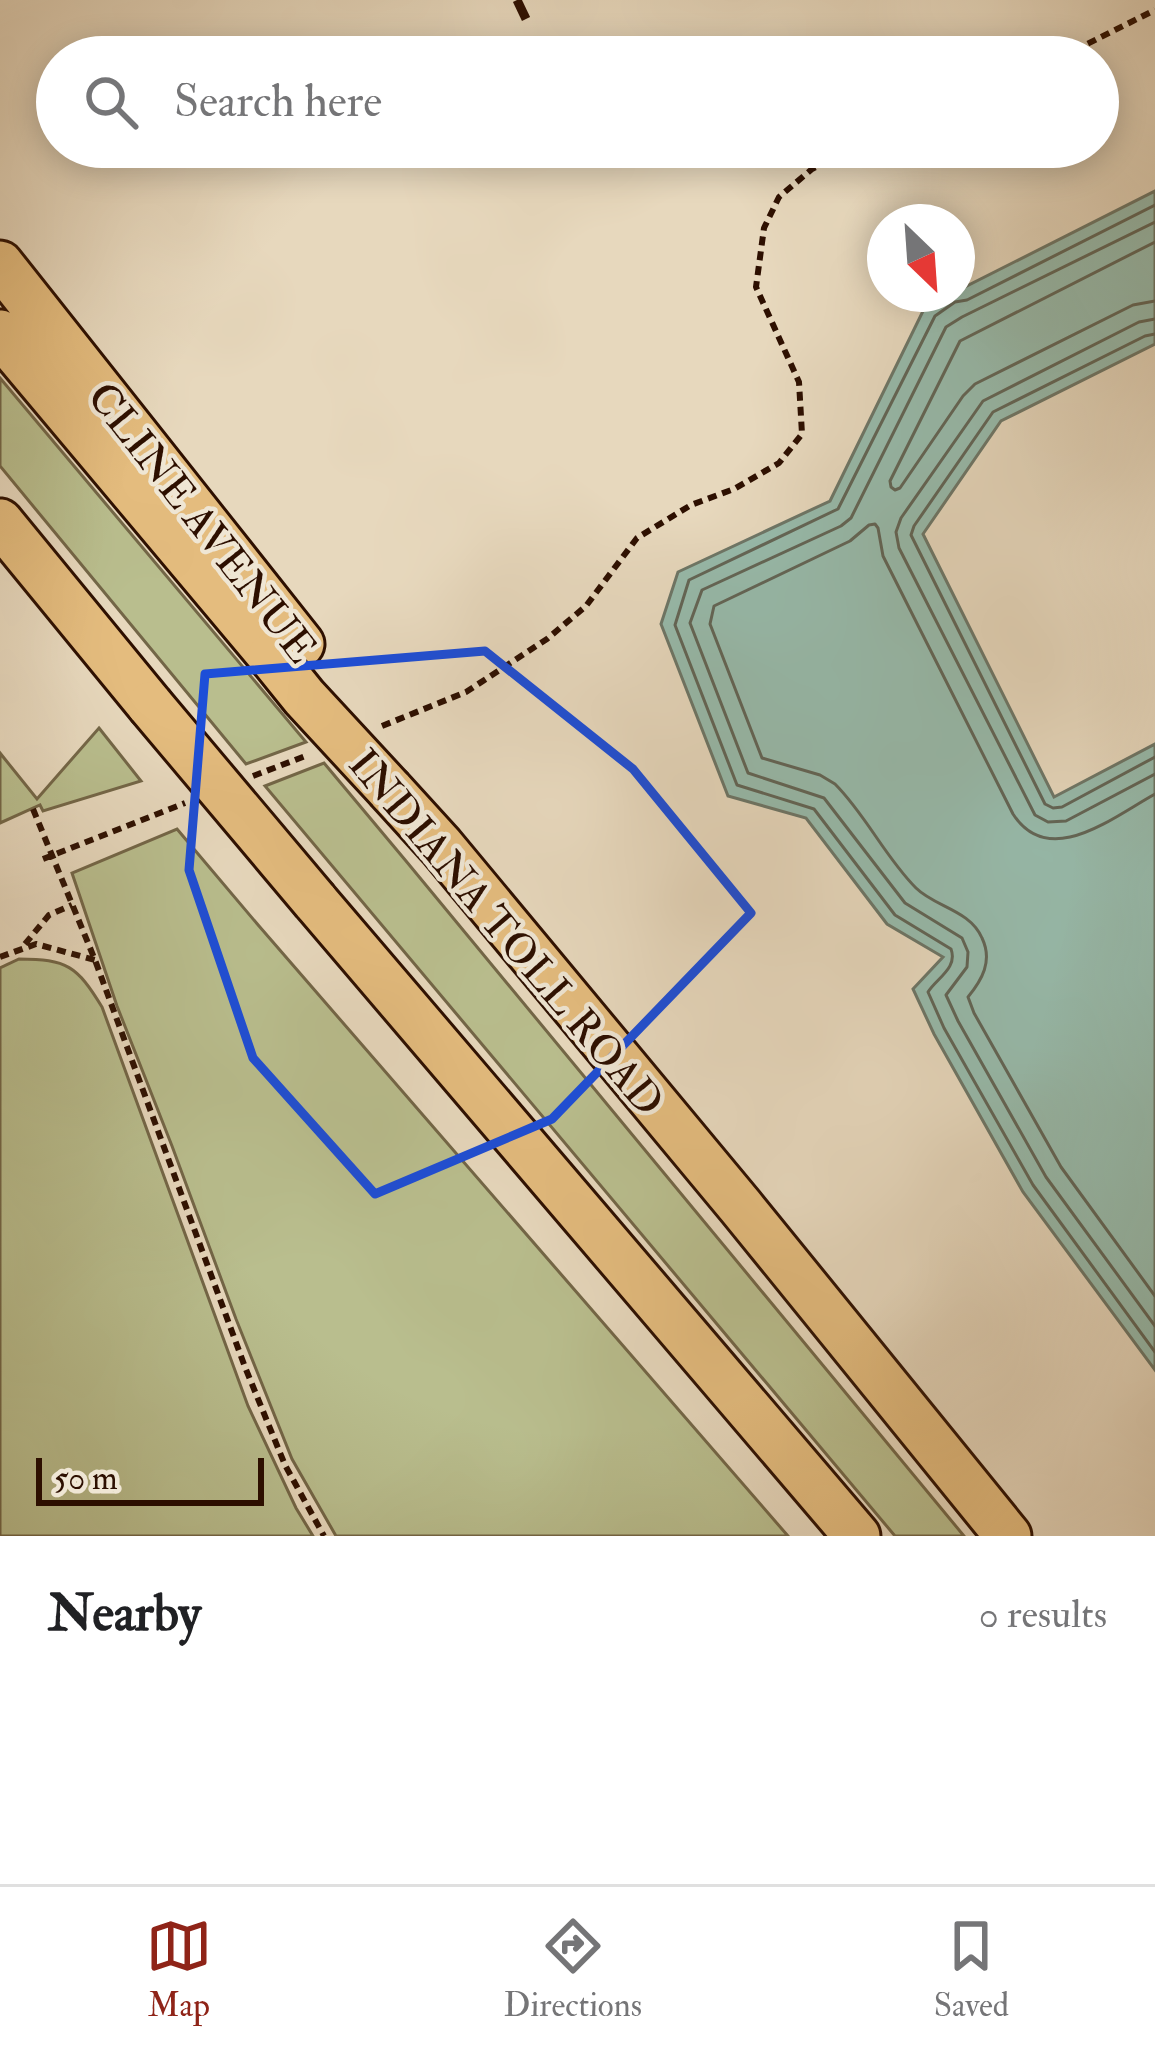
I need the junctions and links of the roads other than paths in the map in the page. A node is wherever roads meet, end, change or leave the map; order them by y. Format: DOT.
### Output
graph roads {
  1 [pos="0,264"];
  2 [pos="0,333"];
  3 [pos="0,522"];
  4 [pos="286,650"];
  5 [pos="391,790"];
  6 [pos="857,1536"];
  7 [pos="1008,1536"];
  1 -- 4 [label="highway, CLINE AVENUE"];
  2 -- 4 [label="highway"];
  3 -- 6 [label="highway, bridge"];
  4 -- 5 [label="highway, CLINE AVENUE, bridge"];
  5 -- 7 [label="highway, INDIANA TOLL ROAD"];
}
